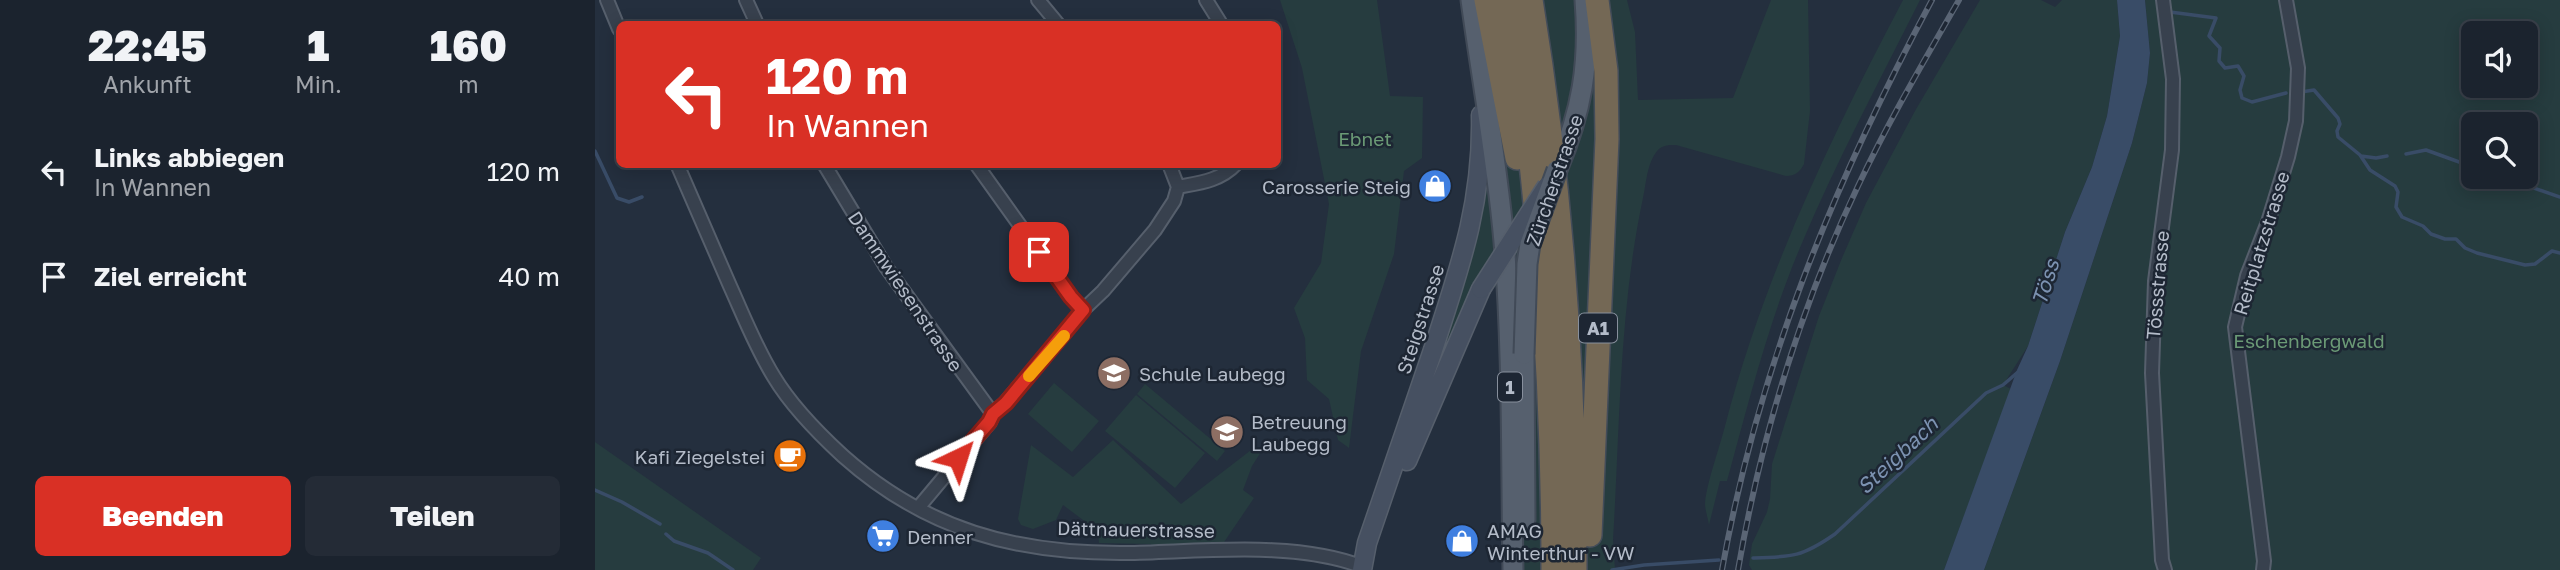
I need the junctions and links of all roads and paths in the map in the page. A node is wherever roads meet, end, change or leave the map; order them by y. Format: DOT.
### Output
graph roads {
  1 [pos="607,0"];
  2 [pos="746,0"];
  3 [pos="1038,0"];
  4 [pos="1206,0"];
  5 [pos="1471,0"];
  6 [pos="1486,0"];
  7 [pos="1509,0"];
  8 [pos="1531,0"];
  9 [pos="1585,0"];
  10 [pos="1597,0"];
  11 [pos="2163,0"];
  12 [pos="2286,0"];
  13 [pos="756,21"];
  14 [pos="1056,21"];
  15 [pos="1219,21"];
  16 [pos="616,22"];
  17 [pos="1481,76"];
  18 [pos="679,168"];
  19 [pos="826,168"];
  20 [pos="979,168"];
  21 [pos="1171,168"];
  22 [pos="1232,168"];
  23 [pos="1557,170"];
  24 [pos="1178,187"];
  25 [pos="1538,220"];
  26 [pos="1083,310"];
  27 [pos="993,414"];
  28 [pos="918,508"];
  29 [pos="1365,569"];
  30 [pos="1513,570"];
  31 [pos="1524,570"];
  32 [pos="1553,570"];
  33 [pos="1575,570"];
  34 [pos="1588,570"];
  35 [pos="2165,570"];
  36 [pos="2263,570"];
  1 -- 16 [label="street"];
  2 -- 13 [label="street"];
  3 -- 14 [label="street"];
  4 -- 15 [label="street"];
  5 -- 17 [label="main road, Zürcherstrasse / 1"];
  6 -- 25 [label="highway"];
  7 -- 25 [label="highway"];
  8 -- 33 [label="highway, A1"];
  9 -- 23 [label="main road, Zürcherstrasse / 1"];
  10 -- 34 [label="highway, A1"];
  11 -- 35 [label="street, Tössstrasse"];
  12 -- 36 [label="street, Reitplatzstrasse"];
  17 -- 29 [label="main road, Steigstrasse"];
  17 -- 30 [label="main road, Zürcherstrasse / 1"];
  18 -- 28 [label="street, Dättnauerstrasse"];
  19 -- 27 [label="street, Dammwiesenstrasse"];
  20 -- 26 [label="street"];
  21 -- 24 [label="street"];
  22 -- 24 [label="street"];
  23 -- 29 [label="main road, Steigstrasse, bridge"];
  23 -- 31 [label="main road, Zürcherstrasse / 1, bridge"];
  24 -- 26 [label="street"];
  25 -- 32 [label="highway"];
  26 -- 27 [label="street"];
  27 -- 28 [label="street"];
  28 -- 29 [label="street, Dättnauerstrasse"];
}
